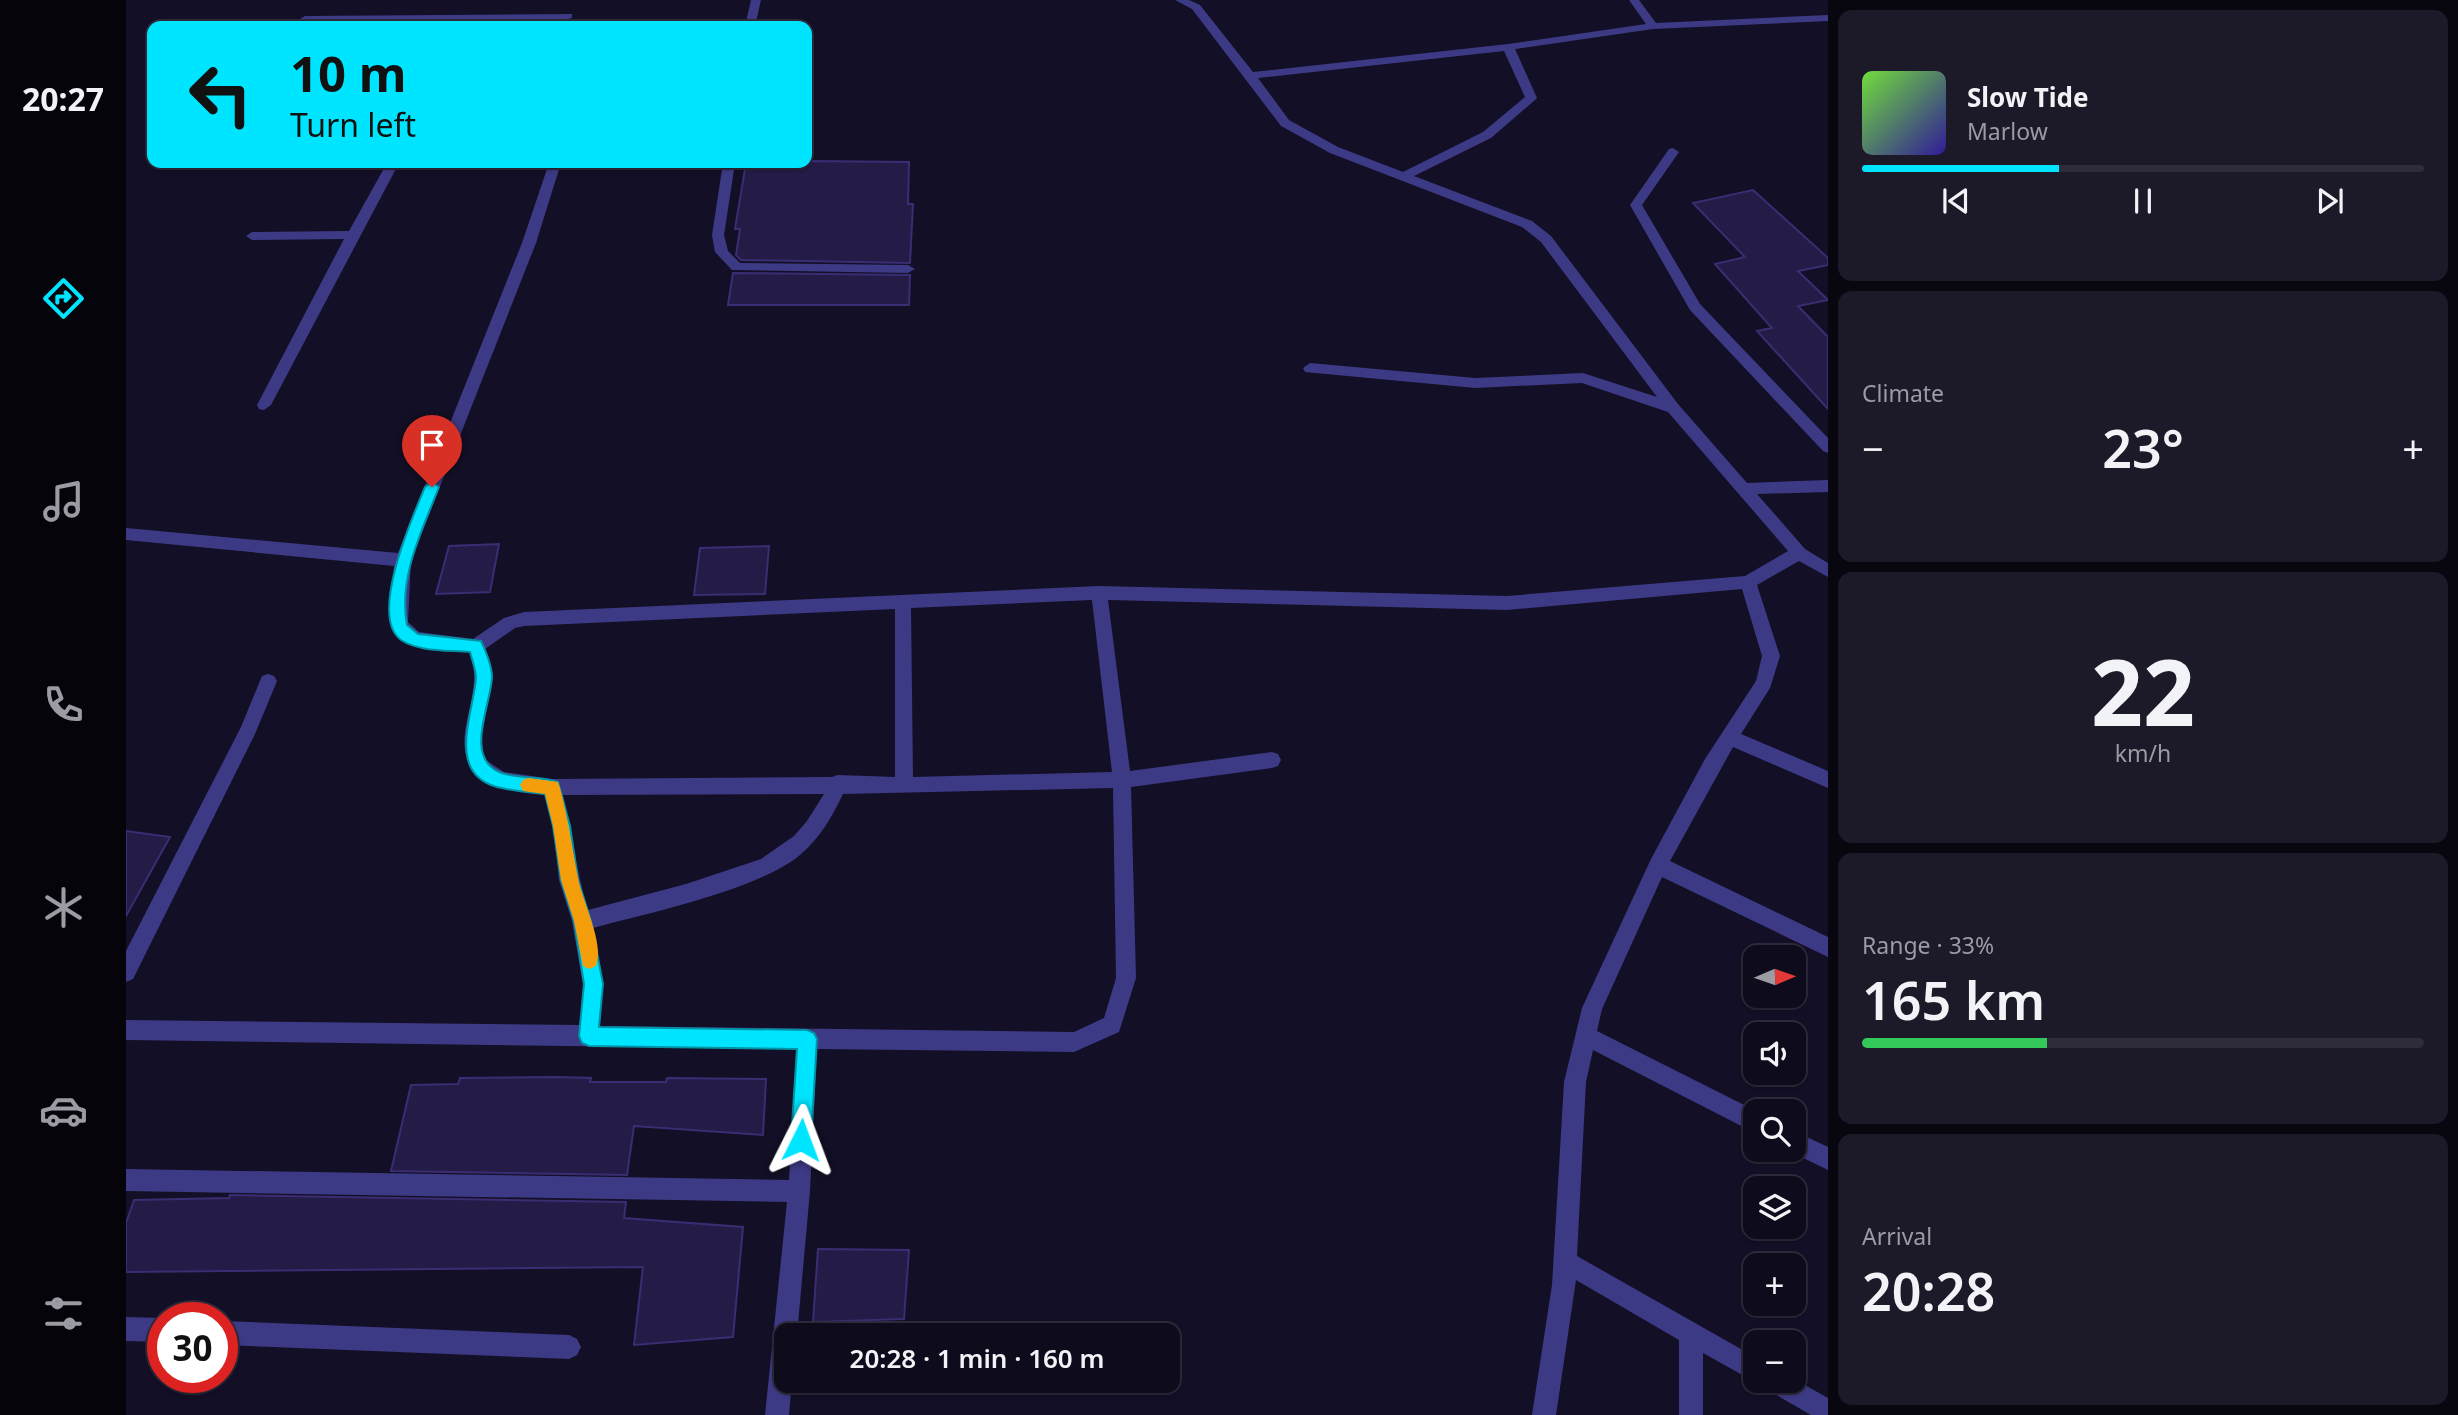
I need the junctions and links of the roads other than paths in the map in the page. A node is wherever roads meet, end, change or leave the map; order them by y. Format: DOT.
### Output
graph roads {
  1 [pos="756,0"];
  2 [pos="1180,0"];
  3 [pos="1633,0"];
  4 [pos="568,17"];
  5 [pos="1828,18"];
  6 [pos="305,19"];
  7 [pos="751,21"];
  8 [pos="1653,26"];
  9 [pos="1508,47"];
  10 [pos="1248,76"];
  11 [pos="1673,152"];
  12 [pos="390,168"];
  13 [pos="553,168"];
  14 [pos="728,168"];
  15 [pos="1402,177"];
  16 [pos="353,235"];
  17 [pos="251,236"];
  18 [pos="908,269"];
  19 [pos="1310,368"];
  20 [pos="264,405"];
  21 [pos="1673,408"];
  22 [pos="1828,447"];
  23 [pos="1828,486"];
  24 [pos="1743,489"];
  25 [pos="126,534"];
  26 [pos="1799,553"];
  27 [pos="403,560"];
  28 [pos="1825,570"];
  29 [pos="1748,582"];
  30 [pos="1099,593"];
  31 [pos="903,602"];
  32 [pos="476,646"];
  33 [pos="268,681"];
  34 [pos="1729,737"];
  35 [pos="1272,760"];
  36 [pos="1122,780"];
  37 [pos="1828,780"];
  38 [pos="838,783"];
  39 [pos="904,785"];
  40 [pos="552,788"];
  41 [pos="1658,865"];
  42 [pos="582,921"];
  43 [pos="1828,947"];
  44 [pos="126,972"];
  45 [pos="126,1030"];
  46 [pos="589,1036"];
  47 [pos="1586,1036"];
  48 [pos="807,1039"];
  49 [pos="1743,1116"];
  50 [pos="1806,1148"];
  51 [pos="1828,1159"];
  52 [pos="126,1180"];
  53 [pos="799,1191"];
  54 [pos="1566,1262"];
  55 [pos="788,1323"];
  56 [pos="126,1329"];
  57 [pos="147,1330"];
  58 [pos="238,1334"];
  59 [pos="1691,1334"];
  60 [pos="569,1348"];
  61 [pos="1743,1363"];
  62 [pos="781,1393"];
  63 [pos="1796,1393"];
  64 [pos="1828,1411"];
  65 [pos="778,1415"];
  66 [pos="1544,1415"];
  67 [pos="1690,1415"];
  1 -- 7 [label="street"];
  2 -- 10 [label="street"];
  3 -- 8 [label="street"];
  4 -- 6 [label="street"];
  5 -- 8 [label="street"];
  8 -- 9 [label="street"];
  9 -- 10 [label="street"];
  9 -- 15 [label="street"];
  10 -- 15 [label="street"];
  11 -- 22 [label="street"];
  12 -- 16 [label="street"];
  13 -- 27 [label="street"];
  14 -- 18 [label="street"];
  15 -- 21 [label="street"];
  16 -- 17 [label="street"];
  16 -- 20 [label="street"];
  19 -- 21 [label="street"];
  21 -- 24 [label="street"];
  23 -- 24 [label="street"];
  24 -- 26 [label="street"];
  25 -- 27 [label="street"];
  26 -- 28 [label="street"];
  26 -- 29 [label="street"];
  27 -- 32 [label="street"];
  29 -- 30 [label="street"];
  29 -- 34 [label="street"];
  30 -- 31 [label="street"];
  30 -- 36 [label="street"];
  31 -- 32 [label="street"];
  31 -- 39 [label="street"];
  32 -- 40 [label="street"];
  33 -- 44 [label="street"];
  34 -- 37 [label="street"];
  34 -- 41 [label="street"];
  35 -- 36 [label="street"];
  36 -- 39 [label="street"];
  36 -- 48 [label="street"];
  38 -- 39 [label="street"];
  38 -- 40 [label="street"];
  38 -- 42 [label="street"];
  40 -- 42 [label="street"];
  41 -- 43 [label="street"];
  41 -- 47 [label="street"];
  42 -- 46 [label="street"];
  45 -- 46 [label="street"];
  46 -- 48 [label="street"];
  47 -- 49 [label="street"];
  47 -- 54 [label="street"];
  48 -- 53 [label="street"];
  50 -- 51 [label="street"];
  52 -- 53 [label="street"];
  53 -- 55 [label="street"];
  54 -- 59 [label="street"];
  54 -- 66 [label="street"];
  56 -- 57 [label="street"];
  58 -- 60 [label="street"];
  59 -- 61 [label="street"];
  59 -- 67 [label="street"];
  62 -- 65 [label="street"];
  63 -- 64 [label="street"];
}
